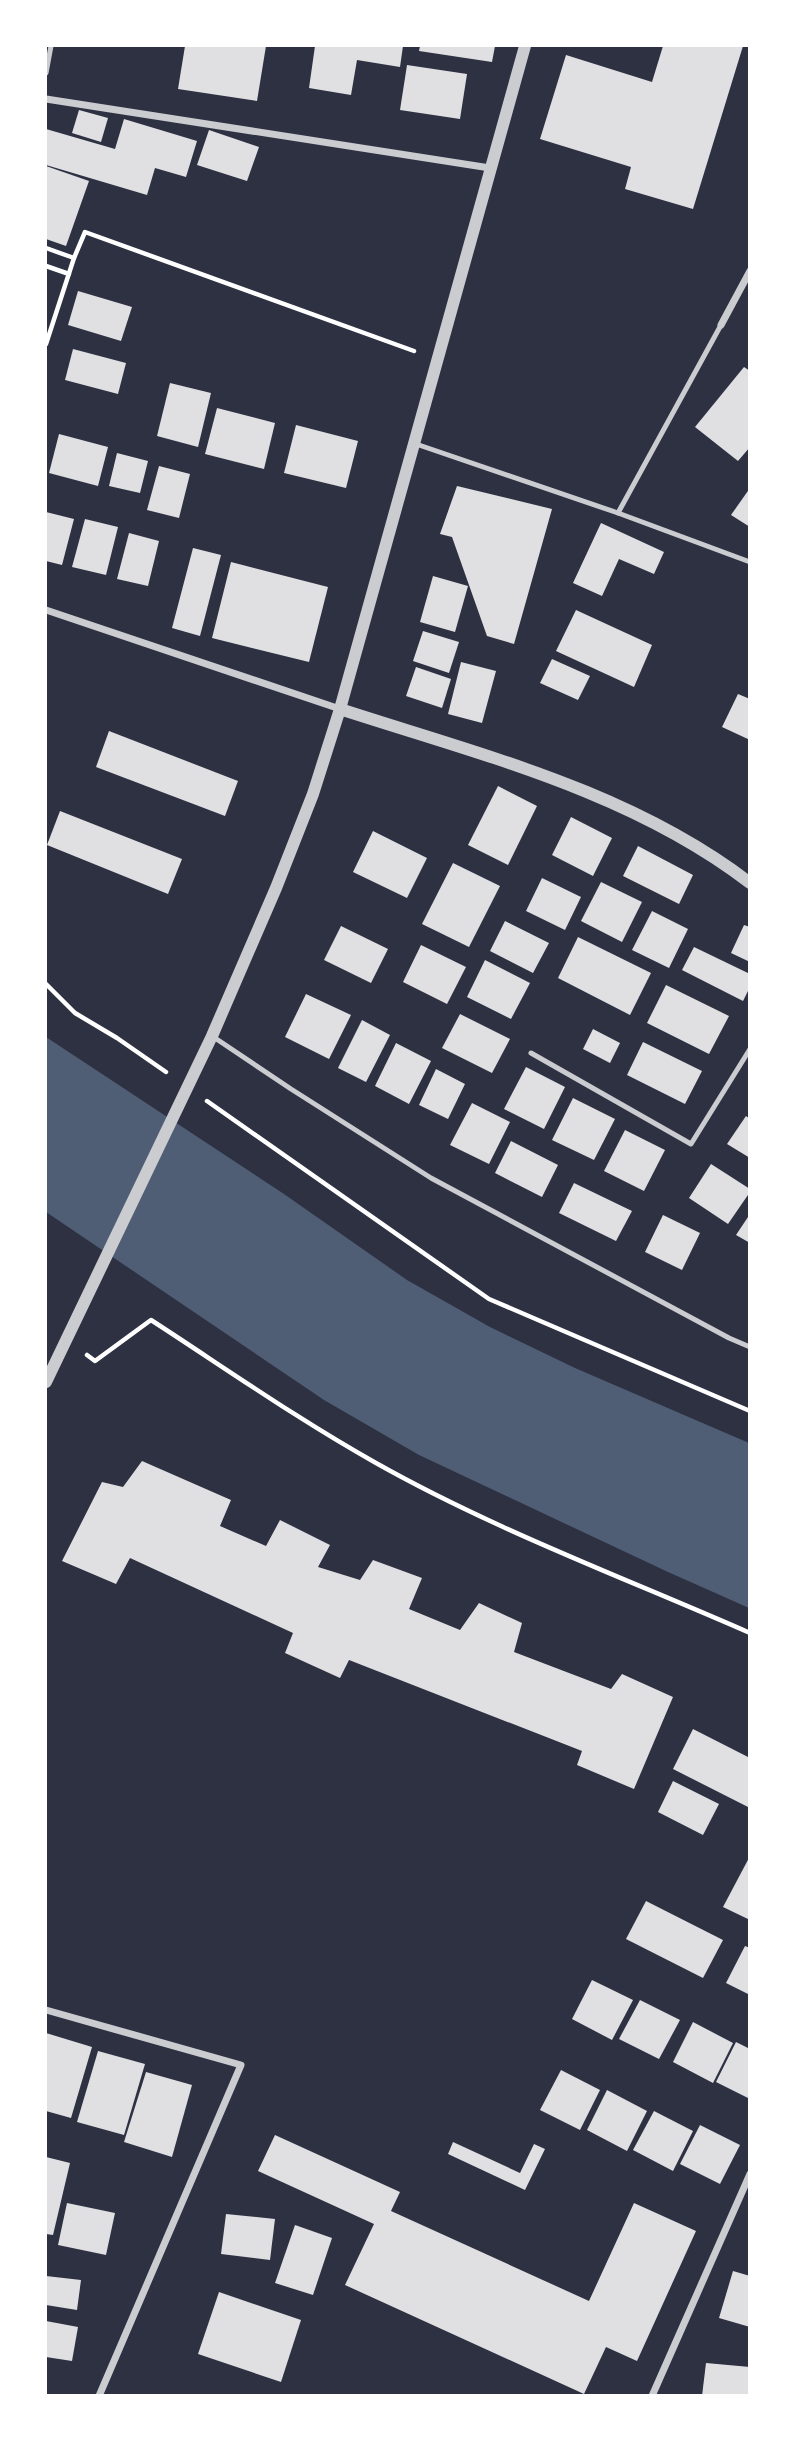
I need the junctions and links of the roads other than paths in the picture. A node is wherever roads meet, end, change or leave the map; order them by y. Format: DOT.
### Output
graph roads {
  1 [pos="51,46"];
  2 [pos="525,46"];
  3 [pos="46,73"];
  4 [pos="46,99"];
  5 [pos="490,168"];
  6 [pos="750,271"];
  7 [pos="721,325"];
  8 [pos="413,443"];
  9 [pos="618,513"];
  10 [pos="750,562"];
  11 [pos="46,610"];
  12 [pos="340,709"];
  13 [pos="750,883"];
  14 [pos="212,1036"];
  15 [pos="750,1049"];
  16 [pos="531,1053"];
  17 [pos="750,1347"];
  18 [pos="46,1382"];
  19 [pos="46,2010"];
  20 [pos="750,2174"];
  21 [pos="99,2396"];
  22 [pos="652,2396"];
  1 -- 3 [label="lane"];
  2 -- 5 [label="street"];
  4 -- 5 [label="street"];
  5 -- 8 [label="street"];
  6 -- 7 [label="street"];
  7 -- 9 [label="lane"];
  8 -- 9 [label="lane"];
  8 -- 12 [label="street"];
  9 -- 10 [label="lane"];
  11 -- 12 [label="street"];
  12 -- 13 [label="street"];
  12 -- 14 [label="street"];
  14 -- 17 [label="lane"];
  14 -- 18 [label="street"];
  15 -- 16 [label="lane"];
  19 -- 21 [label="street"];
  20 -- 22 [label="street"];
}
